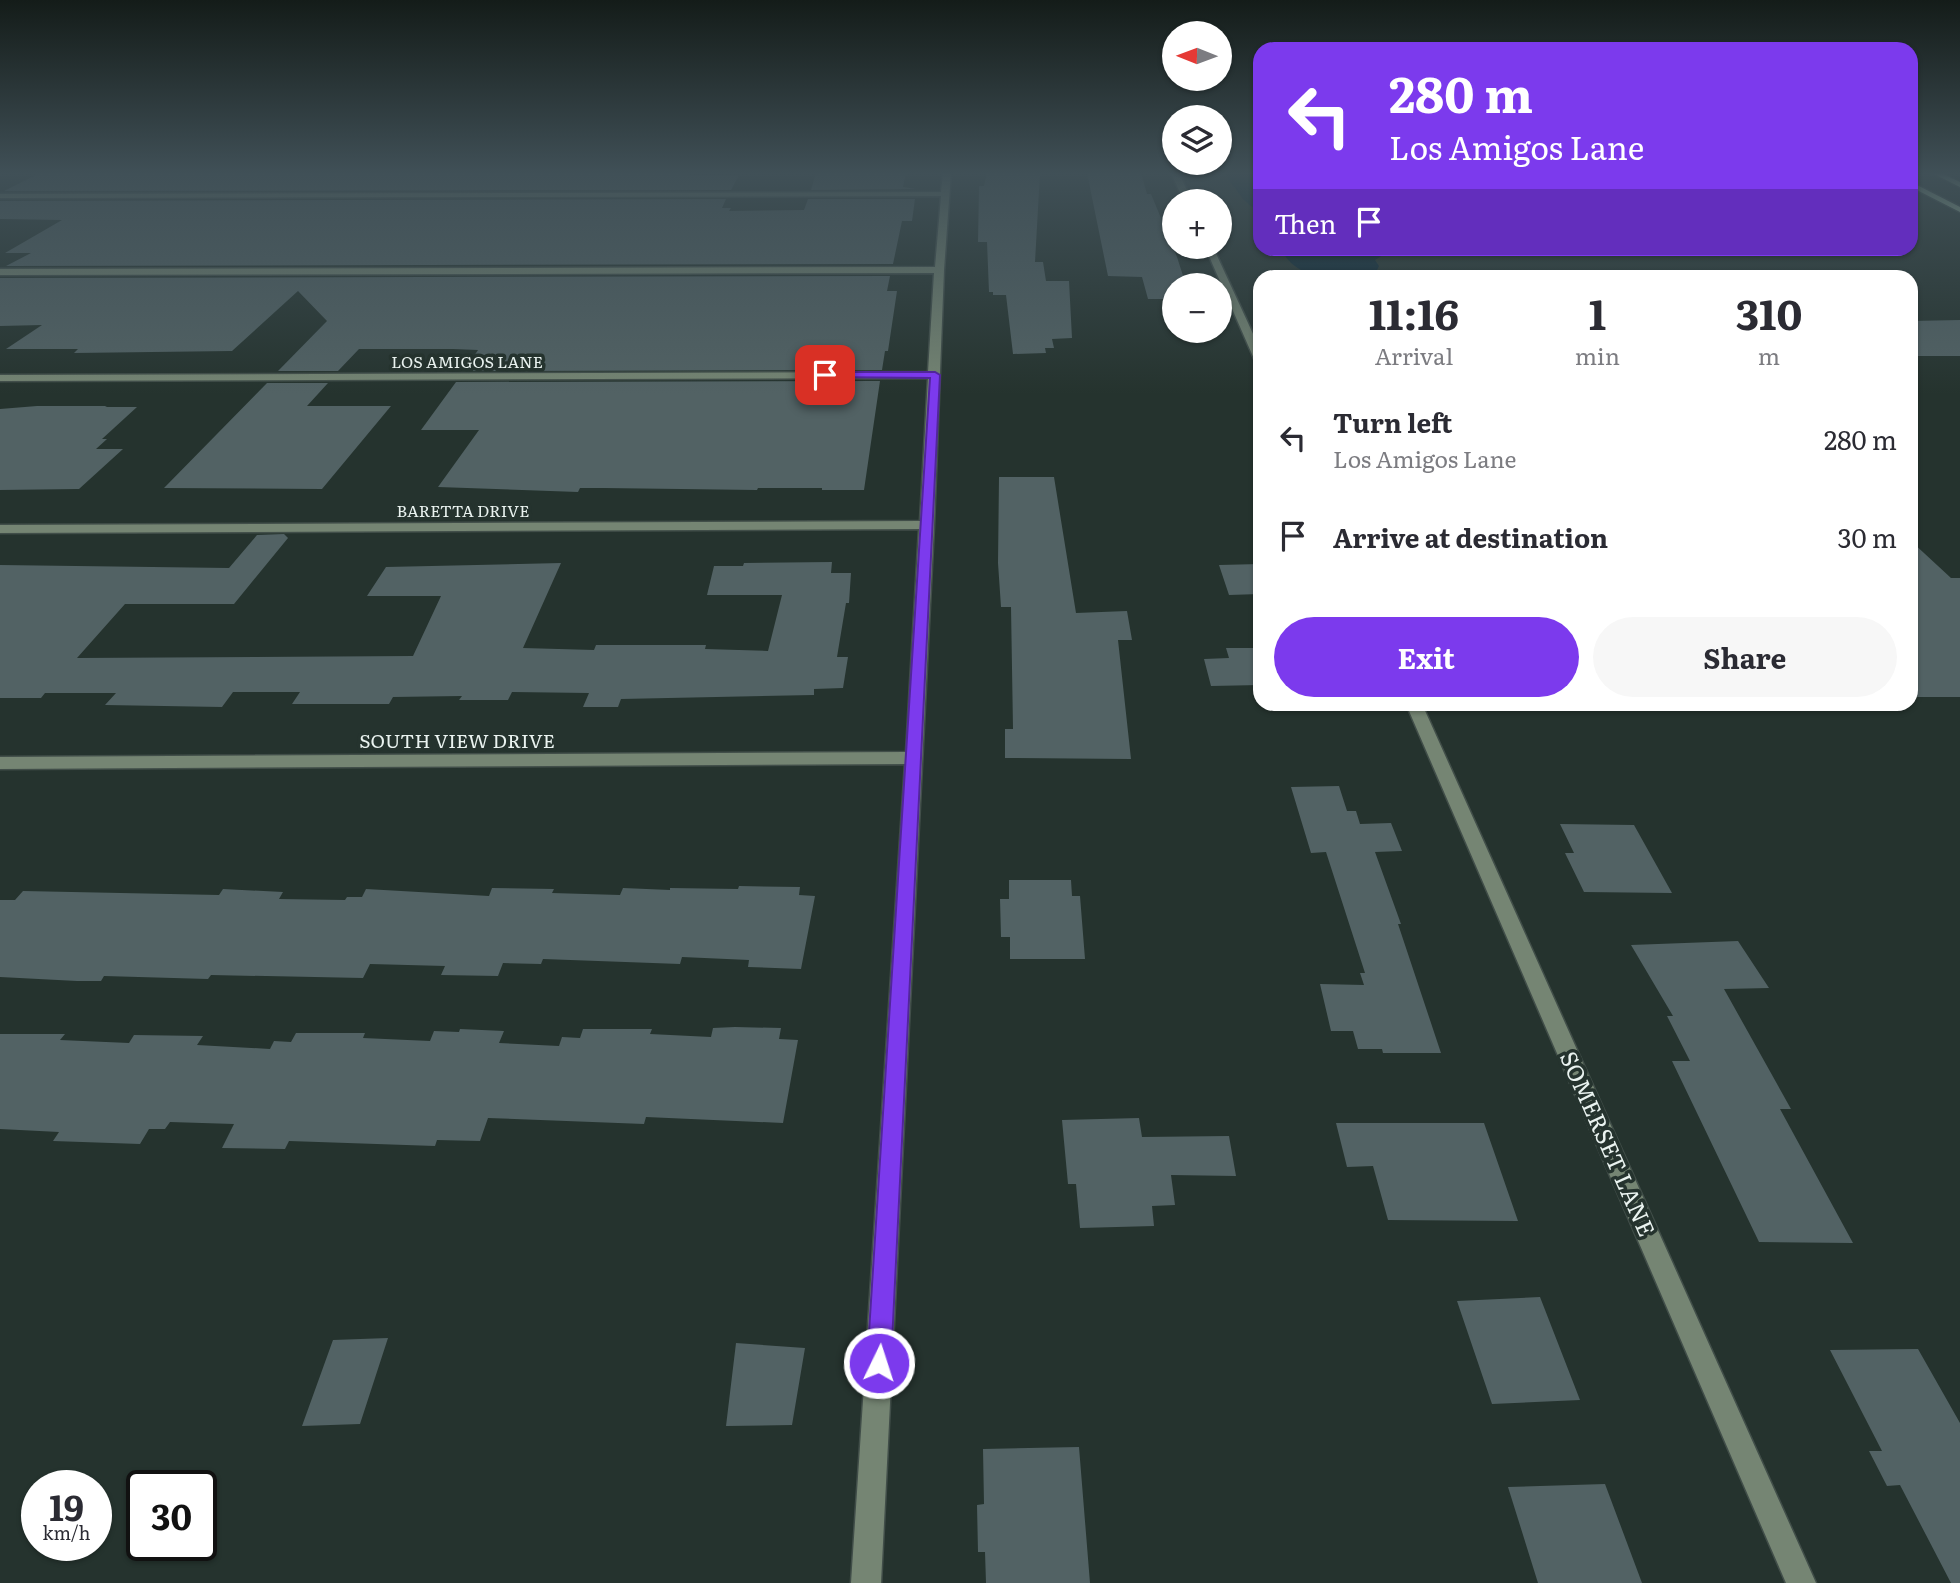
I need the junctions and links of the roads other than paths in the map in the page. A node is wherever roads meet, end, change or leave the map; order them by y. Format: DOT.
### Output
graph roads {
  1 [pos="941,247"];
  2 [pos="1214,259"];
  3 [pos="939,270"];
  4 [pos="0,272"];
  5 [pos="1253,344"];
  6 [pos="935,375"];
  7 [pos="0,378"];
  8 [pos="927,524"];
  9 [pos="0,529"];
  10 [pos="1417,711"];
  11 [pos="914,758"];
  12 [pos="0,763"];
  13 [pos="866,1583"];
  14 [pos="1801,1583"];
  1 -- 3 [label="street"];
  2 -- 5 [label="street"];
  3 -- 4 [label="street"];
  3 -- 6 [label="street"];
  6 -- 7 [label="street, LOS AMIGOS LANE"];
  6 -- 8 [label="street"];
  8 -- 9 [label="street, BARETTA DRIVE"];
  8 -- 11 [label="street"];
  10 -- 14 [label="street, SOMERSET LANE"];
  11 -- 12 [label="street, SOUTH VIEW DRIVE"];
  11 -- 13 [label="street"];
}
